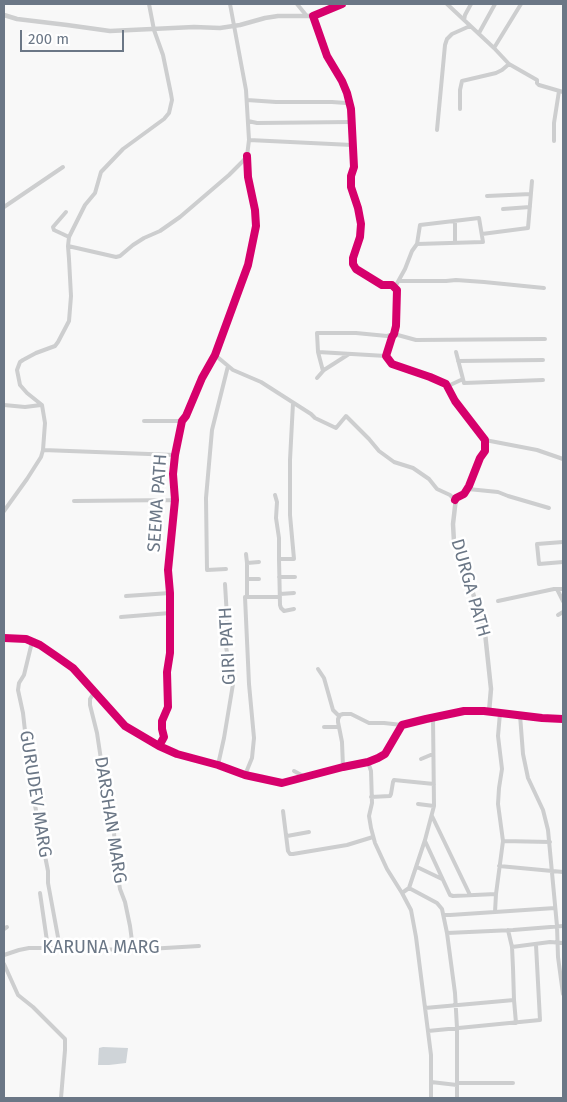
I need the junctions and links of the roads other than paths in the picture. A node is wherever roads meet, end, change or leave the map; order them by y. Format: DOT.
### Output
graph roads {
  1 [pos="149,4"];
  2 [pos="230,4"];
  3 [pos="297,4"];
  4 [pos="342,4"];
  5 [pos="447,4"];
  6 [pos="470,4"];
  7 [pos="495,4"];
  8 [pos="522,4"];
  9 [pos="4,15"];
  10 [pos="306,16"];
  11 [pos="313,16"];
  12 [pos="464,20"];
  13 [pos="234,26"];
  14 [pos="470,26"];
  15 [pos="154,30"];
  16 [pos="479,33"];
  17 [pos="494,48"];
  18 [pos="509,64"];
  19 [pos="561,91"];
  20 [pos="247,100"];
  21 [pos="350,105"];
  22 [pos="460,109"];
  23 [pos="248,121"];
  24 [pos="351,122"];
  25 [pos="437,130"];
  26 [pos="249,140"];
  27 [pos="554,141"];
  28 [pos="352,146"];
  29 [pos="247,156"];
  30 [pos="63,167"];
  31 [pos="532,181"];
  32 [pos="531,194"];
  33 [pos="487,196"];
  34 [pos="4,206"];
  35 [pos="530,207"];
  36 [pos="503,209"];
  37 [pos="66,212"];
  38 [pos="455,221"];
  39 [pos="482,234"];
  40 [pos="69,236"];
  41 [pos="455,243"];
  42 [pos="417,244"];
  43 [pos="68,246"];
  44 [pos="398,281"];
  45 [pos="395,287"];
  46 [pos="544,288"];
  47 [pos="394,334"];
  48 [pos="545,339"];
  49 [pos="318,352"];
  50 [pos="456,352"];
  51 [pos="349,354"];
  52 [pos="215,356"];
  53 [pos="386,356"];
  54 [pos="543,360"];
  55 [pos="458,361"];
  56 [pos="228,366"];
  57 [pos="323,371"];
  58 [pos="317,378"];
  59 [pos="463,380"];
  60 [pos="542,380"];
  61 [pos="448,386"];
  62 [pos="293,403"];
  63 [pos="4,405"];
  64 [pos="42,405"];
  65 [pos="144,421"];
  66 [pos="182,421"];
  67 [pos="485,440"];
  68 [pos="43,450"];
  69 [pos="175,455"];
  70 [pos="563,459"];
  71 [pos="468,489"];
  72 [pos="275,495"];
  73 [pos="174,500"];
  74 [pos="455,500"];
  75 [pos="74,502"];
  76 [pos="549,508"];
  77 [pos="4,511"];
  78 [pos="563,542"];
  79 [pos="246,554"];
  80 [pos="279,559"];
  81 [pos="259,562"];
  82 [pos="563,562"];
  83 [pos="247,563"];
  84 [pos="226,569"];
  85 [pos="279,577"];
  86 [pos="295,577"];
  87 [pos="247,579"];
  88 [pos="260,579"];
  89 [pos="225,584"];
  90 [pos="557,589"];
  91 [pos="563,589"];
  92 [pos="170,593"];
  93 [pos="294,593"];
  94 [pos="126,596"];
  95 [pos="280,596"];
  96 [pos="247,597"];
  97 [pos="498,601"];
  98 [pos="563,601"];
  99 [pos="294,609"];
  100 [pos="563,612"];
  101 [pos="170,613"];
  102 [pos="558,615"];
  103 [pos="121,617"];
  104 [pos="4,638"];
  105 [pos="32,642"];
  106 [pos="318,669"];
  107 [pos="95,691"];
  108 [pos="489,712"];
  109 [pos="500,713"];
  110 [pos="520,715"];
  111 [pos="339,716"];
  112 [pos="433,717"];
  113 [pos="563,719"];
  114 [pos="402,725"];
  115 [pos="324,727"];
  116 [pos="339,727"];
  117 [pos="159,746"];
  118 [pos="433,754"];
  119 [pos="421,759"];
  120 [pos="368,762"];
  121 [pos="218,766"];
  122 [pos="343,767"];
  123 [pos="294,771"];
  124 [pos="245,775"];
  125 [pos="305,776"];
  126 [pos="434,784"];
  127 [pos="371,797"];
  128 [pos="418,804"];
  129 [pos="434,806"];
  130 [pos="283,811"];
  131 [pos="432,816"];
  132 [pos="309,832"];
  133 [pos="287,836"];
  134 [pos="373,837"];
  135 [pos="425,840"];
  136 [pos="503,841"];
  137 [pos="550,842"];
  138 [pos="499,866"];
  139 [pos="417,867"];
  140 [pos="552,871"];
  141 [pos="563,872"];
  142 [pos="442,879"];
  143 [pos="409,888"];
  144 [pos="40,893"];
  145 [pos="402,893"];
  146 [pos="496,894"];
  147 [pos="470,895"];
  148 [pos="555,908"];
  149 [pos="495,912"];
  150 [pos="444,915"];
  151 [pos="557,926"];
  152 [pos="563,926"];
  153 [pos="508,930"];
  154 [pos="447,932"];
  155 [pos="557,943"];
  156 [pos="563,943"];
  157 [pos="536,944"];
  158 [pos="199,946"];
  159 [pos="512,947"];
  160 [pos="48,948"];
  161 [pos="60,948"];
  162 [pos="131,950"];
  163 [pos="4,955"];
  164 [pos="561,961"];
  165 [pos="4,964"];
  166 [pos="563,983"];
  167 [pos="563,994"];
  168 [pos="514,1000"];
  169 [pos="456,1006"];
  170 [pos="425,1008"];
  171 [pos="516,1023"];
  172 [pos="457,1028"];
  173 [pos="428,1030"];
  174 [pos="432,1082"];
  175 [pos="513,1083"];
  176 [pos="457,1084"];
  177 [pos="61,1098"];
  178 [pos="431,1098"];
  179 [pos="457,1098"];
  1 -- 15 [label="street"];
  2 -- 13 [label="street, SEEMA PATH"];
  3 -- 10 [label="street"];
  4 -- 11 [label="street"];
  5 -- 12 [label="street"];
  6 -- 12 [label="street"];
  7 -- 16 [label="street"];
  8 -- 17 [label="street"];
  9 -- 15 [label="street"];
  10 -- 11 [label="street"];
  10 -- 13 [label="street"];
  11 -- 21 [label="street"];
  12 -- 14 [label="street"];
  13 -- 15 [label="street"];
  13 -- 20 [label="street, SEEMA PATH"];
  14 -- 16 [label="street"];
  14 -- 25 [label="street"];
  15 -- 40 [label="street"];
  16 -- 17 [label="street"];
  17 -- 18 [label="street"];
  18 -- 19 [label="street"];
  18 -- 22 [label="street"];
  19 -- 27 [label="street"];
  20 -- 21 [label="street"];
  20 -- 23 [label="street, SEEMA PATH"];
  21 -- 24 [label="street"];
  23 -- 24 [label="street"];
  23 -- 26 [label="street, SEEMA PATH"];
  24 -- 28 [label="street"];
  26 -- 28 [label="street"];
  26 -- 29 [label="street, SEEMA PATH"];
  28 -- 45 [label="street"];
  29 -- 43 [label="street"];
  29 -- 52 [label="street, SEEMA PATH"];
  30 -- 34 [label="street"];
  31 -- 32 [label="street"];
  32 -- 33 [label="street"];
  32 -- 35 [label="street"];
  35 -- 36 [label="street"];
  35 -- 39 [label="street"];
  37 -- 40 [label="street"];
  38 -- 39 [label="street"];
  38 -- 41 [label="street"];
  38 -- 42 [label="street"];
  39 -- 41 [label="street"];
  40 -- 43 [label="street"];
  41 -- 42 [label="street"];
  42 -- 44 [label="street"];
  43 -- 64 [label="street"];
  44 -- 45 [label="street"];
  44 -- 46 [label="street"];
  45 -- 47 [label="street"];
  47 -- 48 [label="street"];
  47 -- 49 [label="street"];
  47 -- 53 [label="street"];
  49 -- 51 [label="street"];
  49 -- 57 [label="street"];
  50 -- 55 [label="street"];
  51 -- 53 [label="street"];
  51 -- 57 [label="street"];
  52 -- 56 [label="street"];
  52 -- 66 [label="street, SEEMA PATH"];
  53 -- 61 [label="street"];
  54 -- 55 [label="street"];
  55 -- 59 [label="street"];
  56 -- 62 [label="street"];
  56 -- 84 [label="street"];
  57 -- 58 [label="street"];
  59 -- 60 [label="street"];
  59 -- 61 [label="street"];
  61 -- 67 [label="street"];
  62 -- 74 [label="street"];
  62 -- 80 [label="street"];
  63 -- 64 [label="street"];
  64 -- 68 [label="street"];
  65 -- 66 [label="street"];
  66 -- 69 [label="street, SEEMA PATH"];
  67 -- 70 [label="street"];
  67 -- 71 [label="street"];
  68 -- 69 [label="street"];
  68 -- 77 [label="street"];
  69 -- 73 [label="street, SEEMA PATH"];
  71 -- 74 [label="street"];
  71 -- 76 [label="street"];
  72 -- 80 [label="street"];
  73 -- 75 [label="street"];
  73 -- 92 [label="street, SEEMA PATH"];
  74 -- 108 [label="street, DURGA PATH"];
  78 -- 82 [label="street"];
  79 -- 83 [label="street"];
  80 -- 85 [label="street"];
  81 -- 83 [label="street"];
  83 -- 87 [label="street"];
  85 -- 86 [label="street"];
  85 -- 95 [label="street"];
  87 -- 88 [label="street"];
  87 -- 96 [label="street"];
  89 -- 121 [label="street, GIRI PATH"];
  90 -- 91 [label="street"];
  90 -- 97 [label="street"];
  90 -- 98 [label="street"];
  92 -- 94 [label="street"];
  92 -- 101 [label="street, SEEMA PATH"];
  93 -- 95 [label="street"];
  95 -- 96 [label="street"];
  95 -- 99 [label="street"];
  96 -- 124 [label="street"];
  100 -- 102 [label="street"];
  101 -- 103 [label="street"];
  101 -- 117 [label="street, SEEMA PATH"];
  104 -- 105 [label="street"];
  105 -- 107 [label="street"];
  105 -- 161 [label="street, GURUDEV MARG"];
  106 -- 111 [label="street"];
  107 -- 117 [label="street"];
  107 -- 162 [label="street, DARSHAN MARG"];
  108 -- 109 [label="street"];
  108 -- 112 [label="street"];
  109 -- 110 [label="street"];
  109 -- 136 [label="street"];
  110 -- 113 [label="street"];
  110 -- 137 [label="street"];
  111 -- 114 [label="street"];
  111 -- 116 [label="street"];
  112 -- 114 [label="street"];
  112 -- 118 [label="street"];
  114 -- 120 [label="street"];
  115 -- 116 [label="street"];
  116 -- 122 [label="street"];
  117 -- 121 [label="street"];
  118 -- 119 [label="street"];
  118 -- 126 [label="street"];
  120 -- 122 [label="street"];
  120 -- 127 [label="street"];
  121 -- 124 [label="street"];
  122 -- 125 [label="street"];
  123 -- 125 [label="street"];
  124 -- 125 [label="street"];
  126 -- 127 [label="street"];
  126 -- 129 [label="street"];
  127 -- 134 [label="street"];
  128 -- 129 [label="street"];
  129 -- 131 [label="street"];
  130 -- 133 [label="street"];
  131 -- 135 [label="street"];
  131 -- 147 [label="street"];
  132 -- 133 [label="street"];
  133 -- 134 [label="street"];
  134 -- 145 [label="street"];
  135 -- 139 [label="street"];
  135 -- 142 [label="street"];
  136 -- 137 [label="street"];
  136 -- 138 [label="street"];
  137 -- 140 [label="street"];
  138 -- 140 [label="street"];
  138 -- 146 [label="street"];
  139 -- 142 [label="street"];
  139 -- 143 [label="street"];
  140 -- 141 [label="street"];
  140 -- 148 [label="street"];
  142 -- 147 [label="street"];
  143 -- 145 [label="street"];
  143 -- 150 [label="street"];
  144 -- 160 [label="street"];
  145 -- 170 [label="street"];
  146 -- 147 [label="street"];
  146 -- 149 [label="street"];
  148 -- 149 [label="street"];
  148 -- 151 [label="street"];
  149 -- 150 [label="street"];
  150 -- 154 [label="street"];
  151 -- 152 [label="street"];
  151 -- 153 [label="street"];
  151 -- 155 [label="street"];
  153 -- 154 [label="street"];
  153 -- 159 [label="street"];
  154 -- 169 [label="street"];
  155 -- 156 [label="street"];
  155 -- 157 [label="street"];
  155 -- 164 [label="street"];
  157 -- 159 [label="street"];
  157 -- 171 [label="street"];
  158 -- 162 [label="street, KARUNA MARG"];
  159 -- 168 [label="street"];
  160 -- 161 [label="street, KARUNA MARG"];
  160 -- 163 [label="street, KARUNA MARG"];
  161 -- 162 [label="street, KARUNA MARG"];
  164 -- 166 [label="street"];
  165 -- 177 [label="street"];
  166 -- 167 [label="street"];
  168 -- 169 [label="street"];
  168 -- 171 [label="street"];
  169 -- 170 [label="street"];
  169 -- 172 [label="street"];
  170 -- 173 [label="street"];
  171 -- 172 [label="street"];
  172 -- 173 [label="street"];
  172 -- 176 [label="street"];
  173 -- 174 [label="street"];
  174 -- 176 [label="street"];
  174 -- 178 [label="street"];
  175 -- 176 [label="street"];
  176 -- 179 [label="street"];
}
